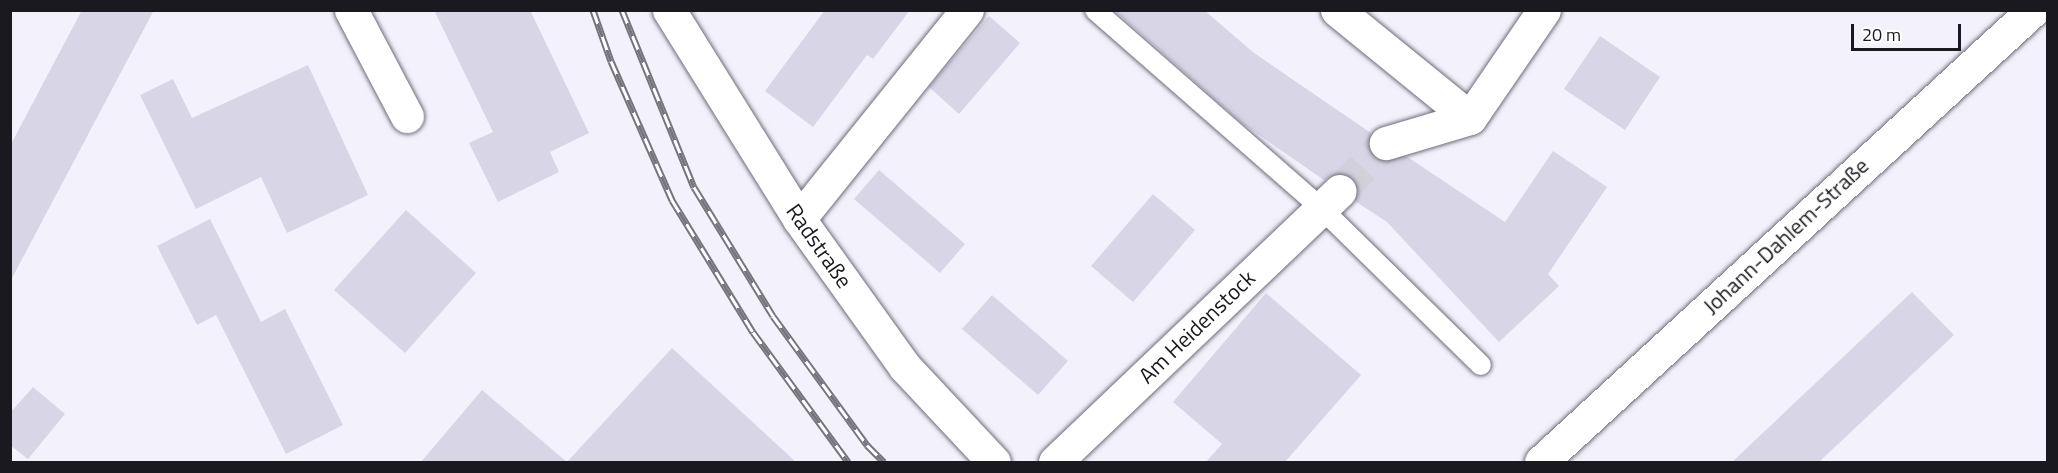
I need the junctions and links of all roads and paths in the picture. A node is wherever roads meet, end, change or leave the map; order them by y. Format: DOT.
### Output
graph roads {
  1 [pos="351,10"];
  2 [pos="669,10"];
  3 [pos="967,10"];
  4 [pos="1095,10"];
  5 [pos="1337,10"];
  6 [pos="1544,10"];
  7 [pos="2033,10"];
  8 [pos="406,116"];
  9 [pos="1470,118"];
  10 [pos="1386,143"];
  11 [pos="1330,200"];
  12 [pos="799,219"];
  13 [pos="1481,365"];
  14 [pos="994,462"];
  15 [pos="1055,462"];
  16 [pos="1541,462"];
  1 -- 8 [label="street"];
  2 -- 12 [label="street, Radstraße"];
  3 -- 12 [label="street"];
  4 -- 11 [label="lane"];
  5 -- 9 [label="street"];
  6 -- 9 [label="street"];
  7 -- 16 [label="street, Johann-Dahlem-Straße"];
  9 -- 10 [label="street"];
  11 -- 13 [label="lane"];
  11 -- 15 [label="street, Am Heidenstock"];
  12 -- 14 [label="street, Radstraße"];
}
